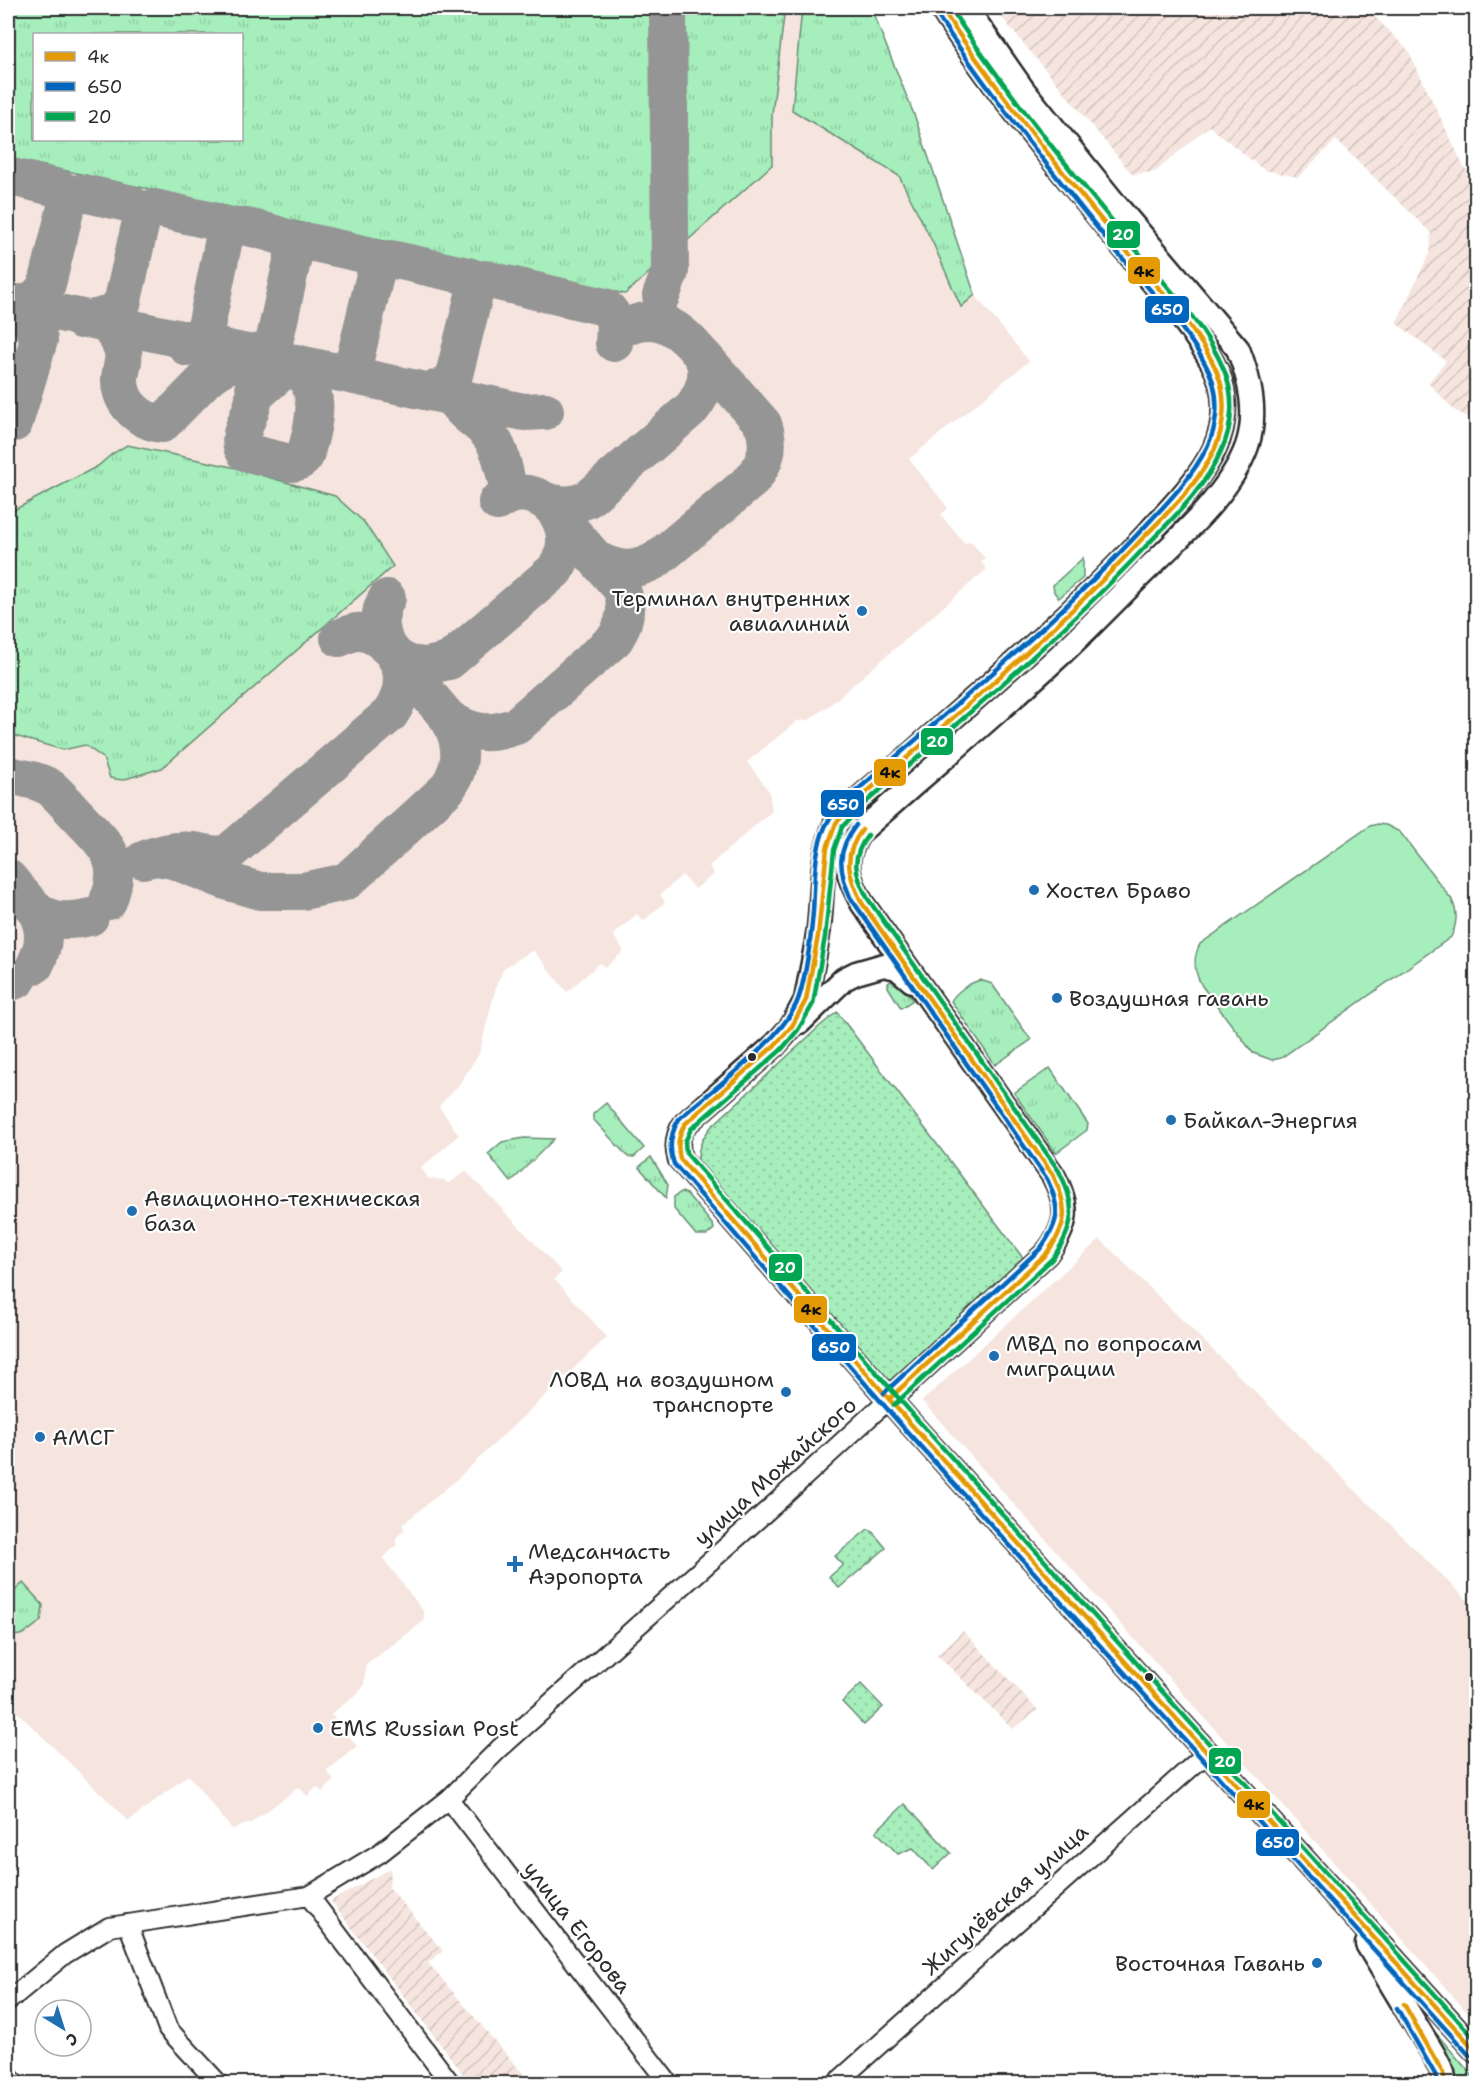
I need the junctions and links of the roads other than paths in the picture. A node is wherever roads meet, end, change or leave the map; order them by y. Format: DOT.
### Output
graph roads {
  1 [pos="941,8"];
  2 [pos="966,8"];
  3 [pos="925,992"];
  4 [pos="775,1045"];
  5 [pos="889,1399"];
  6 [pos="1208,1752"];
  7 [pos="449,1799"];
  8 [pos="309,1896"];
  9 [pos="1340,1899"];
  10 [pos="128,1924"];
  11 [pos="8,2001"];
  12 [pos="1476,2050"];
  13 [pos="8,2075"];
  14 [pos="15,2084"];
  15 [pos="219,2084"];
  16 [pos="451,2084"];
  17 [pos="669,2084"];
  18 [pos="835,2084"];
  19 [pos="1445,2084"];
  1 -- 4 [label="main road"];
  2 -- 3 [label="main road"];
  3 -- 4 [label="main road"];
  3 -- 5 [label="main road"];
  4 -- 5 [label="main road"];
  5 -- 6 [label="main road"];
  5 -- 7 [label="street, улица Можайского"];
  6 -- 9 [label="main road"];
  6 -- 18 [label="street, Жигулёвская улица"];
  7 -- 8 [label="street, улица Можайского"];
  7 -- 17 [label="street, улица Егорова"];
  8 -- 10 [label="street, улица Можайского"];
  8 -- 16 [label="street"];
  9 -- 12 [label="main road"];
  9 -- 19 [label="main road"];
  10 -- 11 [label="street, улица Можайского"];
  10 -- 15 [label="street"];
  13 -- 14 [label="street"];
}
